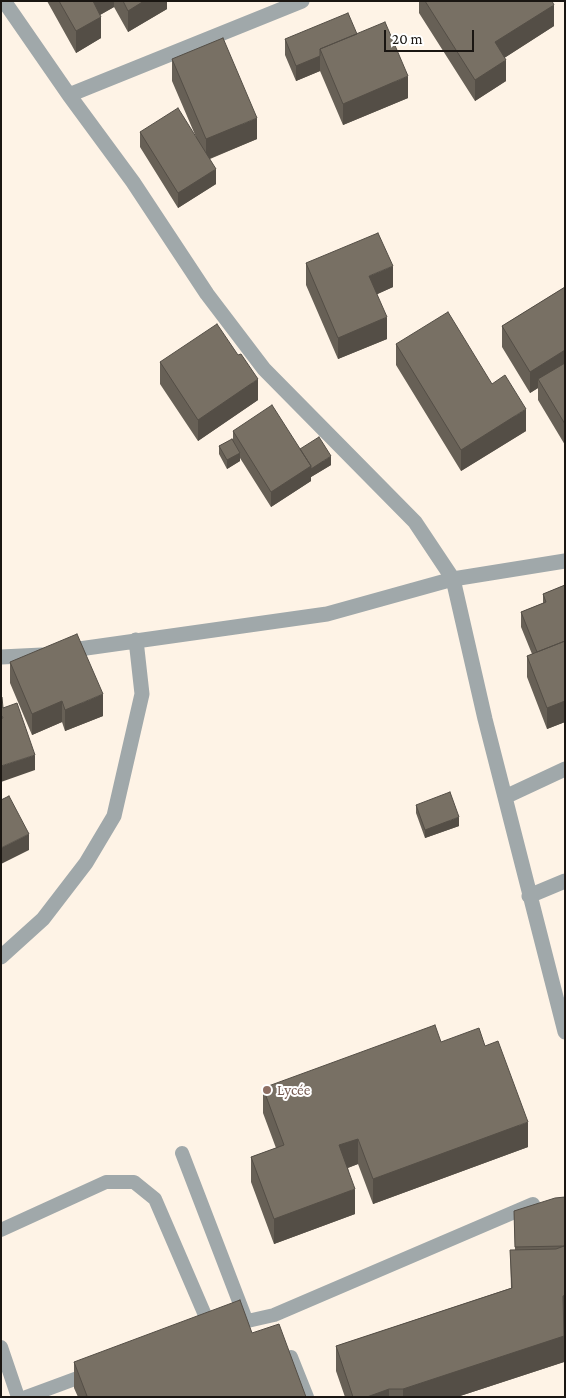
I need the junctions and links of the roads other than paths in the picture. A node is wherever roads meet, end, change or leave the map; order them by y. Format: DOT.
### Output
graph roads {
  1 [pos="4,1"];
  2 [pos="302,1"];
  3 [pos="69,95"];
  4 [pos="565,562"];
  5 [pos="453,579"];
  6 [pos="136,640"];
  7 [pos="1,657"];
  8 [pos="565,769"];
  9 [pos="505,797"];
  10 [pos="565,881"];
  11 [pos="529,896"];
  12 [pos="1,957"];
  13 [pos="560,994"];
  14 [pos="565,1032"];
  15 [pos="182,1153"];
  16 [pos="533,1204"];
  17 [pos="1,1230"];
  18 [pos="246,1320"];
  19 [pos="285,1342"];
  20 [pos="1,1347"];
  21 [pos="100,1370"];
  22 [pos="18,1397"];
  23 [pos="26,1397"];
  24 [pos="307,1397"];
  1 -- 3 [label="street"];
  2 -- 3 [label="street"];
  3 -- 5 [label="street"];
  4 -- 5 [label="street"];
  5 -- 6 [label="street"];
  5 -- 9 [label="street"];
  6 -- 7 [label="street"];
  6 -- 12 [label="street"];
  8 -- 9 [label="street"];
  9 -- 11 [label="street"];
  10 -- 11 [label="street"];
  11 -- 13 [label="street"];
  13 -- 14 [label="street"];
  15 -- 18 [label="lane"];
  16 -- 18 [label="lane"];
  17 -- 18 [label="lane"];
  19 -- 24 [label="lane"];
  20 -- 22 [label="lane"];
  21 -- 23 [label="lane"];
}
